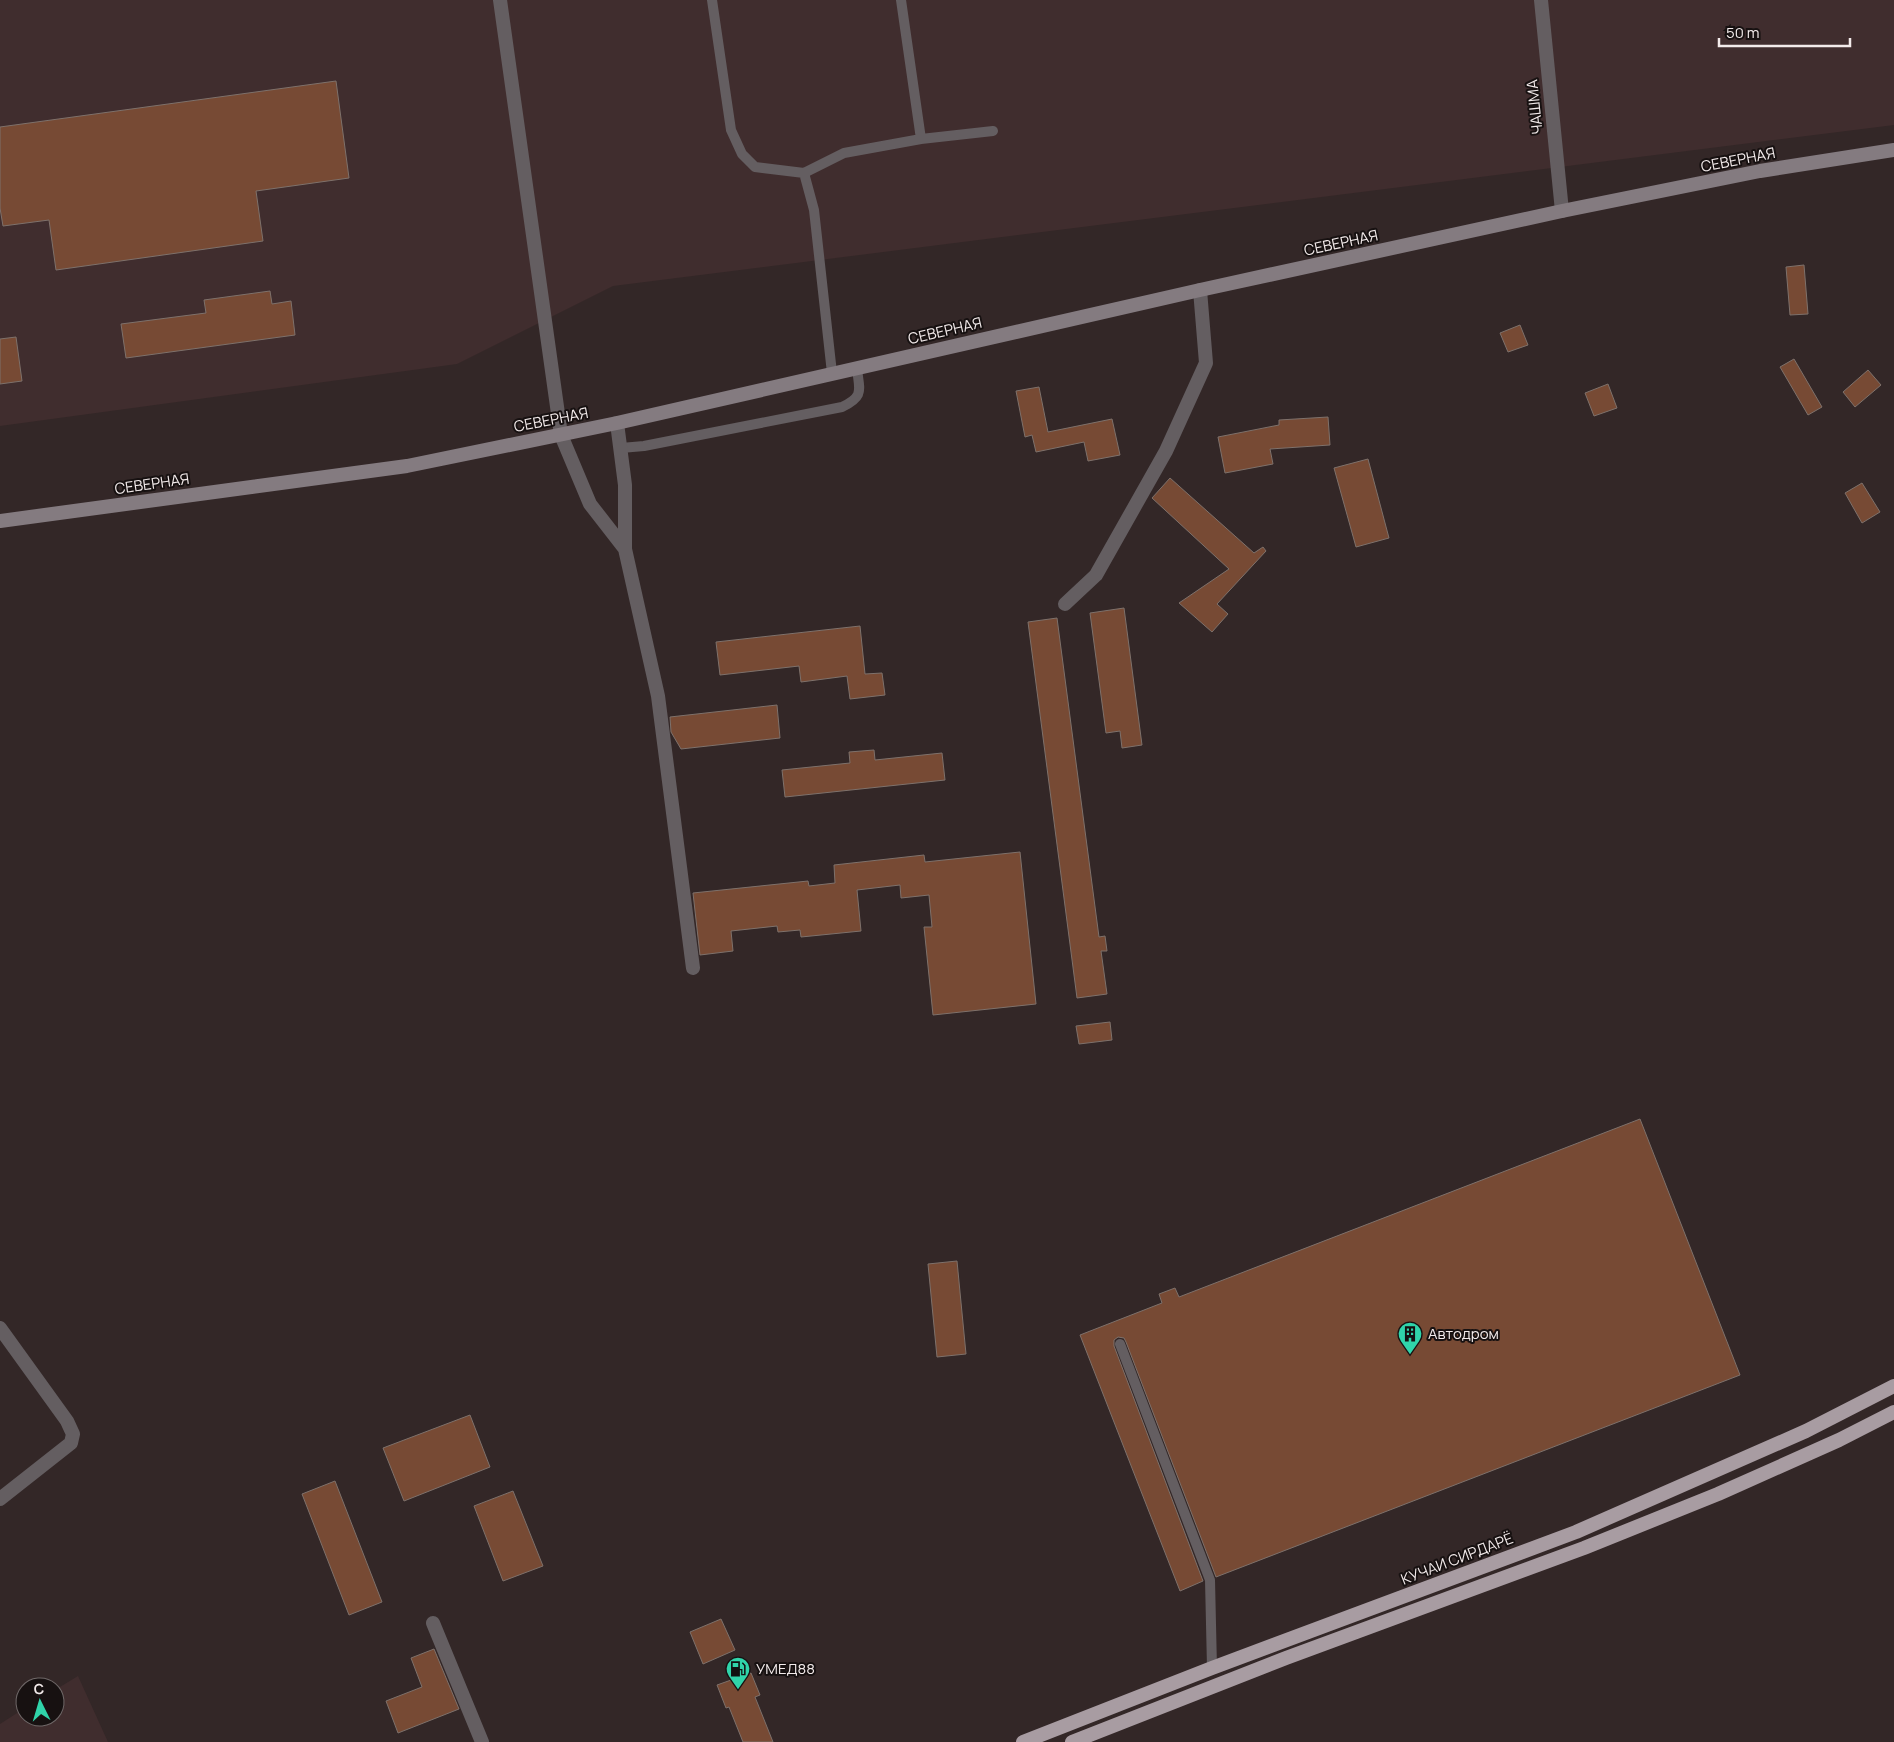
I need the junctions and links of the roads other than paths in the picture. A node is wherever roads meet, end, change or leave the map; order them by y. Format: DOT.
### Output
graph roads {
  1 [pos="500,0"];
  2 [pos="712,0"];
  3 [pos="901,0"];
  4 [pos="1541,0"];
  5 [pos="993,131"];
  6 [pos="921,139"];
  7 [pos="1894,150"];
  8 [pos="804,173"];
  9 [pos="1562,211"];
  10 [pos="1200,290"];
  11 [pos="857,368"];
  12 [pos="832,373"];
  13 [pos="617,423"];
  14 [pos="561,435"];
  15 [pos="621,448"];
  16 [pos="0,521"];
  17 [pos="625,549"];
  18 [pos="1065,604"];
  19 [pos="692,968"];
  20 [pos="0,1328"];
  21 [pos="1120,1344"];
  22 [pos="1894,1386"];
  23 [pos="1894,1412"];
  24 [pos="0,1499"];
  25 [pos="433,1623"];
  26 [pos="1212,1668"];
  27 [pos="1216,1685"];
  28 [pos="482,1742"];
  29 [pos="1023,1742"];
  30 [pos="1072,1742"];
  1 -- 14 [label="street"];
  2 -- 8 [label="lane"];
  3 -- 6 [label="lane"];
  4 -- 9 [label="street, ЧАШМА"];
  5 -- 6 [label="lane"];
  6 -- 8 [label="lane"];
  7 -- 9 [label="main road, СЕВЕРНАЯ"];
  8 -- 12 [label="lane"];
  9 -- 10 [label="main road, СЕВЕРНАЯ"];
  10 -- 11 [label="main road, СЕВЕРНАЯ"];
  10 -- 18 [label="street"];
  11 -- 12 [label="main road, СЕВЕРНАЯ"];
  11 -- 15 [label="lane"];
  12 -- 13 [label="main road, СЕВЕРНАЯ"];
  13 -- 14 [label="main road, СЕВЕРНАЯ"];
  13 -- 15 [label="street"];
  14 -- 16 [label="main road, СЕВЕРНАЯ"];
  14 -- 17 [label="street"];
  15 -- 17 [label="street"];
  17 -- 19 [label="street"];
  20 -- 24 [label="street"];
  21 -- 26 [label="lane"];
  22 -- 26 [label="highway, КУЧАИ СИРДАРЁ"];
  23 -- 27 [label="highway"];
  25 -- 28 [label="street"];
  26 -- 27 [label="highway"];
  26 -- 29 [label="highway, КУЧАИ СИРДАРЁ"];
  27 -- 30 [label="highway"];
}
